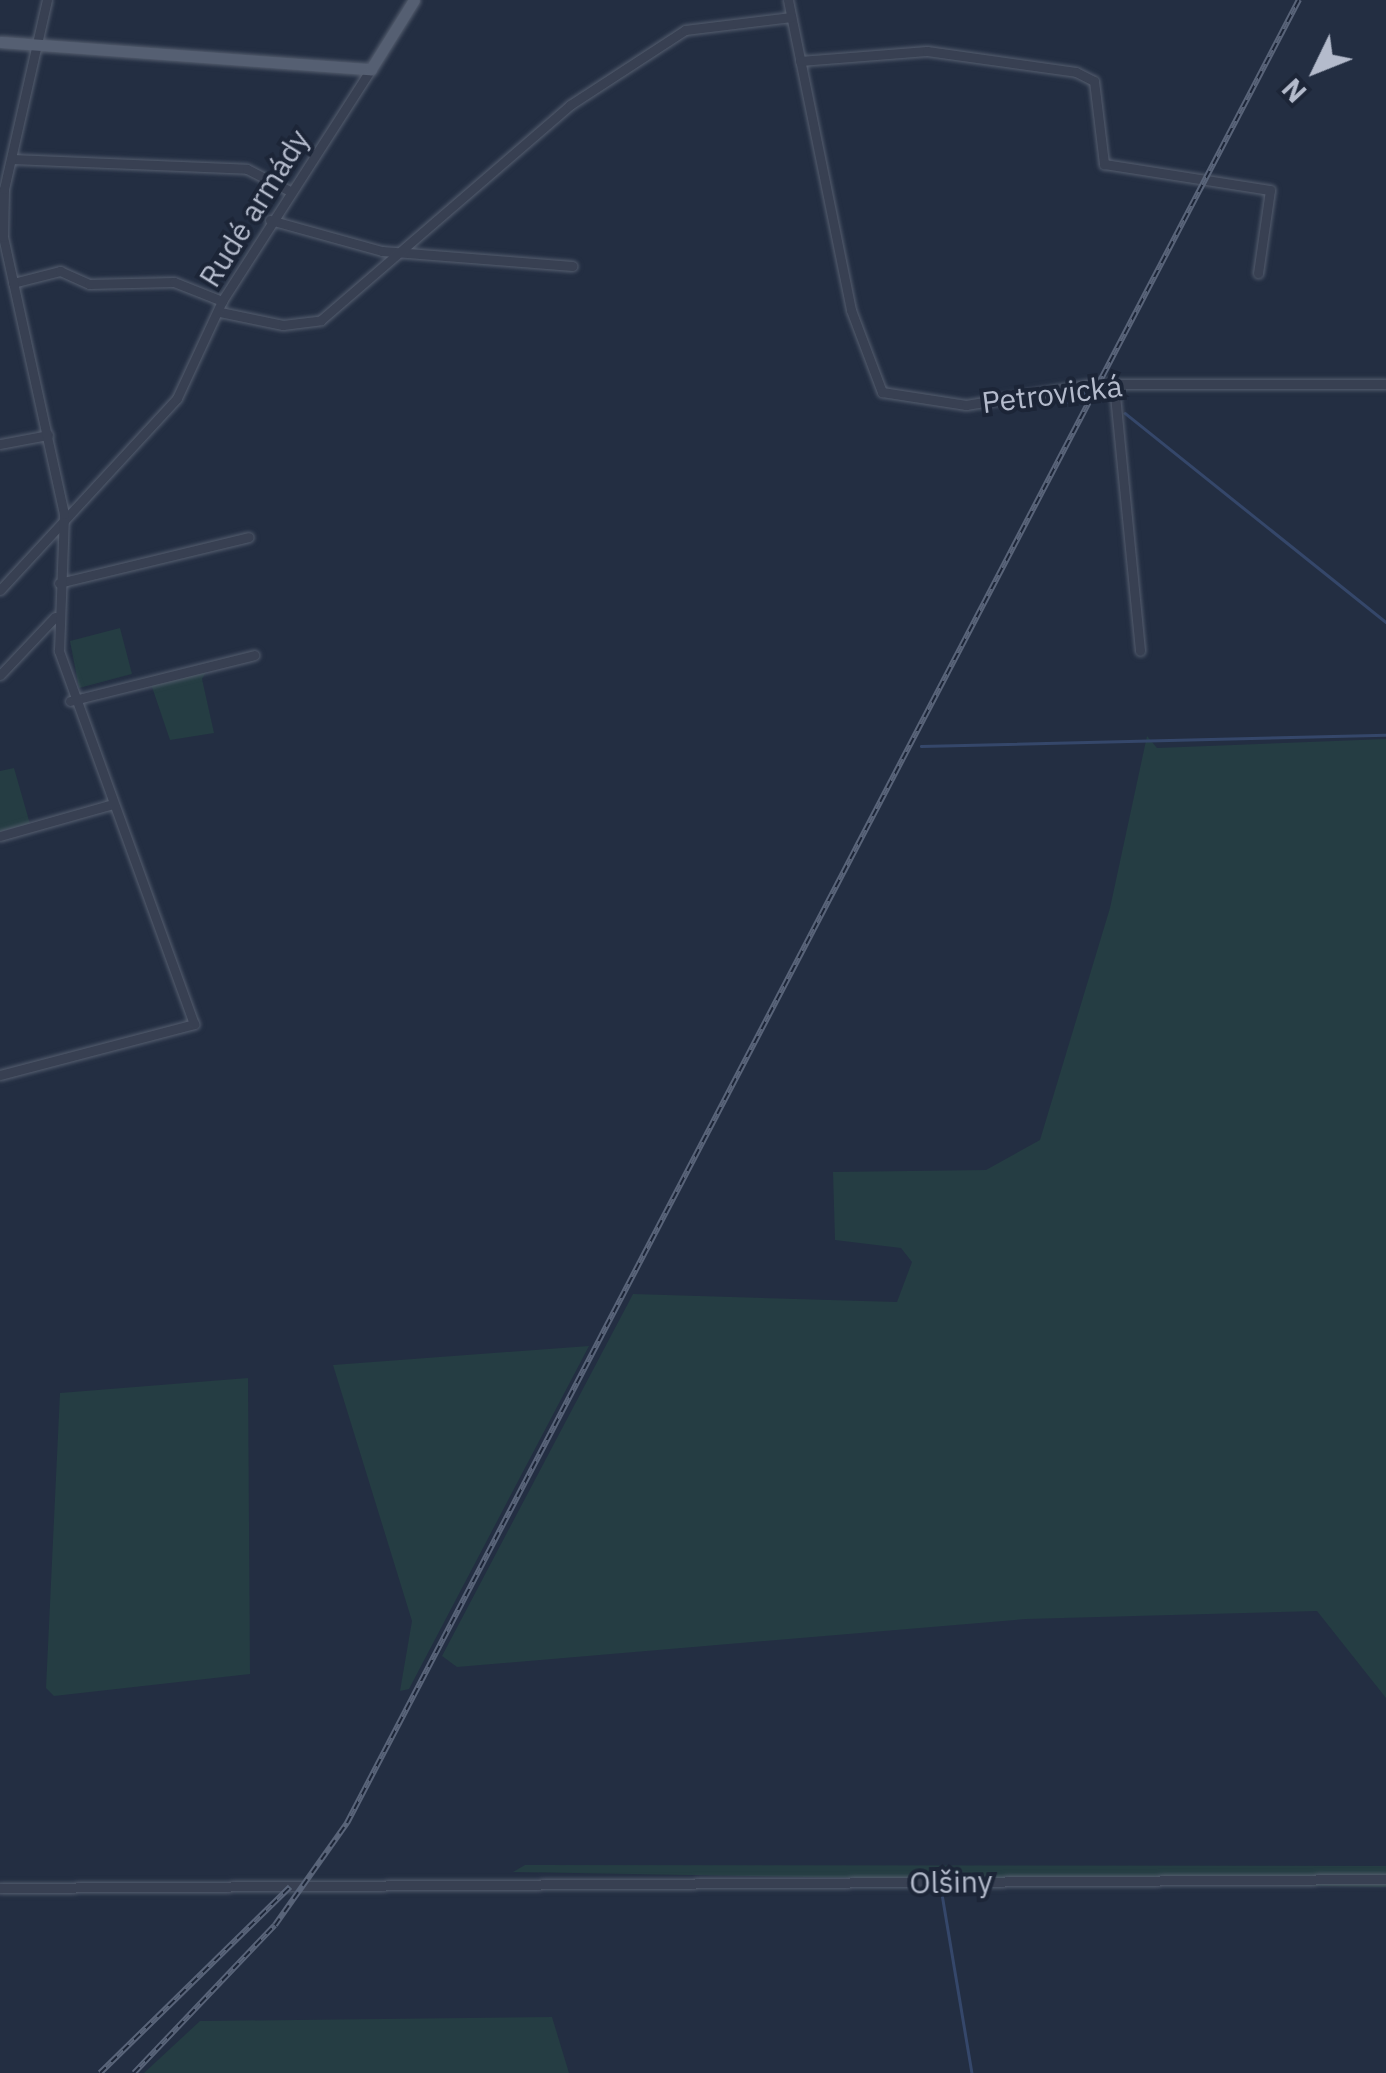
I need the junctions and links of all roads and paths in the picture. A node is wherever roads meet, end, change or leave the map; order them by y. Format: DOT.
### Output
graph roads {
  1 [pos="47,0"];
  2 [pos="414,0"];
  3 [pos="788,0"];
  4 [pos="791,17"];
  5 [pos="0,42"];
  6 [pos="36,44"];
  7 [pos="800,61"];
  8 [pos="371,69"];
  9 [pos="12,158"];
  10 [pos="288,190"];
  11 [pos="270,220"];
  12 [pos="396,252"];
  13 [pos="572,266"];
  14 [pos="1258,274"];
  15 [pos="13,282"];
  16 [pos="221,306"];
  17 [pos="1386,384"];
  18 [pos="1114,386"];
  19 [pos="48,435"];
  20 [pos="0,444"];
  21 [pos="65,522"];
  22 [pos="249,537"];
  23 [pos="60,584"];
  24 [pos="0,590"];
  25 [pos="55,617"];
  26 [pos="1140,651"];
  27 [pos="254,655"];
  28 [pos="0,675"];
  29 [pos="70,701"];
  30 [pos="113,804"];
  31 [pos="0,836"];
  32 [pos="0,1075"];
  33 [pos="1386,1879"];
  34 [pos="0,1888"];
  1 -- 6 [label="street"];
  2 -- 8 [label="main road, Rudé armády"];
  3 -- 4 [label="street, Petrovická"];
  4 -- 7 [label="street, Petrovická"];
  4 -- 12 [label="street"];
  5 -- 6 [label="main road"];
  6 -- 8 [label="main road"];
  6 -- 9 [label="street"];
  7 -- 14 [label="street"];
  7 -- 18 [label="street, Petrovická"];
  8 -- 10 [label="street, Rudé armády"];
  9 -- 10 [label="street"];
  9 -- 15 [label="street"];
  10 -- 11 [label="street, Rudé armády"];
  11 -- 12 [label="street"];
  11 -- 16 [label="street, Rudé armády"];
  12 -- 13 [label="street"];
  12 -- 16 [label="street"];
  15 -- 16 [label="street"];
  15 -- 19 [label="street"];
  16 -- 21 [label="street, Rudé armády"];
  17 -- 18 [label="street, Petrovická"];
  18 -- 26 [label="street"];
  19 -- 20 [label="street"];
  19 -- 21 [label="street"];
  21 -- 23 [label="street"];
  21 -- 24 [label="street, Rudé armády"];
  22 -- 23 [label="street"];
  23 -- 25 [label="street"];
  25 -- 28 [label="street"];
  25 -- 29 [label="street"];
  27 -- 29 [label="street"];
  29 -- 30 [label="street"];
  30 -- 31 [label="street"];
  30 -- 32 [label="street"];
  33 -- 34 [label="street, Olšiny"];
}
